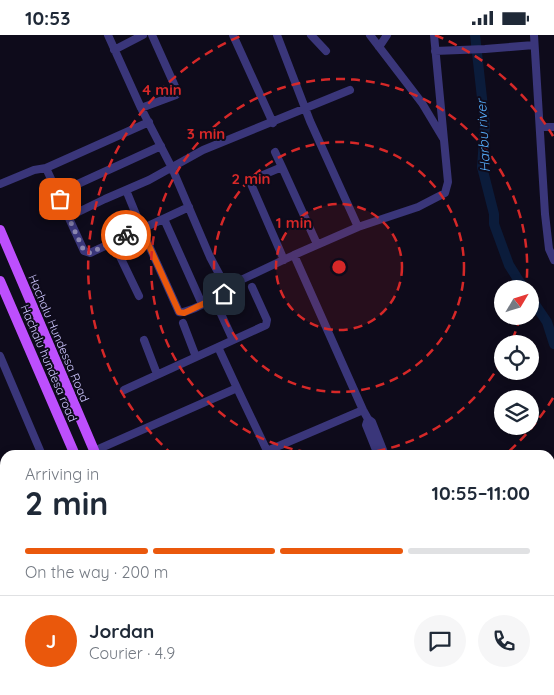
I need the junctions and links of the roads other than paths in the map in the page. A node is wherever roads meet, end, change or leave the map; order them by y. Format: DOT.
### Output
graph roads {
  1 [pos="108,35"];
  2 [pos="143,35"];
  3 [pos="152,35"];
  4 [pos="234,35"];
  5 [pos="277,35"];
  6 [pos="312,35"];
  7 [pos="370,35"];
  8 [pos="386,35"];
  9 [pos="434,35"];
  10 [pos="534,35"];
  11 [pos="534,45"];
  12 [pos="379,47"];
  13 [pos="114,50"];
  14 [pos="326,51"];
  15 [pos="435,51"];
  16 [pos="350,90"];
  17 [pos="141,109"];
  18 [pos="306,109"];
  19 [pos="149,122"];
  20 [pos="273,123"];
  21 [pos="540,127"];
  22 [pos="554,127"];
  23 [pos="444,140"];
  24 [pos="161,146"];
  25 [pos="275,152"];
  26 [pos="282,167"];
  27 [pos="172,168"];
  28 [pos="46,169"];
  29 [pos="0,184"];
  30 [pos="126,190"];
  31 [pos="58,193"];
  32 [pos="189,207"];
  33 [pos="68,217"];
  34 [pos="164,219"];
  35 [pos="358,227"];
  36 [pos="141,228"];
  37 [pos="0,230"];
  38 [pos="114,242"];
  39 [pos="317,244"];
  40 [pos="294,255"];
  41 [pos="284,260"];
  42 [pos="554,260"];
  43 [pos="0,281"];
  44 [pos="226,287"];
  45 [pos="252,287"];
  46 [pos="139,297"];
  47 [pos="216,303"];
  48 [pos="202,305"];
  49 [pos="183,323"];
  50 [pos="144,340"];
  51 [pos="234,340"];
  52 [pos="218,347"];
  53 [pos="0,356"];
  54 [pos="196,357"];
  55 [pos="157,374"];
  56 [pos="237,388"];
  57 [pos="124,390"];
  58 [pos="363,410"];
  59 [pos="368,419"];
  60 [pos="40,450"];
  61 [pos="73,450"];
  62 [pos="94,450"];
  63 [pos="102,450"];
  64 [pos="267,450"];
  65 [pos="275,450"];
  66 [pos="376,450"];
  67 [pos="383,450"];
  1 -- 13 [label="street"];
  2 -- 13 [label="street"];
  3 -- 17 [label="street"];
  4 -- 20 [label="street"];
  5 -- 18 [label="street"];
  6 -- 14 [label="street"];
  7 -- 12 [label="street"];
  8 -- 12 [label="street"];
  9 -- 15 [label="street"];
  10 -- 11 [label="street"];
  11 -- 15 [label="street"];
  11 -- 21 [label="street"];
  12 -- 23 [label="street"];
  13 -- 17 [label="street"];
  15 -- 23 [label="street"];
  16 -- 18 [label="street"];
  17 -- 19 [label="street"];
  18 -- 20 [label="street"];
  18 -- 35 [label="street"];
  19 -- 24 [label="street"];
  19 -- 28 [label="street"];
  20 -- 27 [label="street"];
  21 -- 22 [label="street"];
  21 -- 42 [label="street"];
  23 -- 35 [label="street"];
  24 -- 27 [label="street"];
  24 -- 31 [label="street"];
  25 -- 26 [label="street"];
  26 -- 39 [label="street"];
  26 -- 41 [label="street"];
  27 -- 30 [label="street"];
  27 -- 32 [label="street"];
  28 -- 29 [label="street"];
  28 -- 31 [label="street"];
  30 -- 33 [label="street"];
  30 -- 36 [label="street"];
  31 -- 33 [label="street"];
  32 -- 34 [label="street"];
  32 -- 44 [label="street"];
  33 -- 38 [label="street"];
  34 -- 36 [label="street"];
  34 -- 48 [label="street"];
  35 -- 39 [label="street"];
  36 -- 38 [label="street"];
  36 -- 48 [label="street"];
  37 -- 62 [label="main road, Hachalu Hundessa Road"];
  38 -- 46 [label="street"];
  39 -- 40 [label="street"];
  40 -- 41 [label="street"];
  40 -- 58 [label="street"];
  41 -- 44 [label="street"];
  43 -- 61 [label="main road, Hachalu hundesa road"];
  44 -- 48 [label="street"];
  45 -- 51 [label="street"];
  47 -- 51 [label="street"];
  49 -- 54 [label="street"];
  50 -- 55 [label="street"];
  51 -- 52 [label="street"];
  52 -- 54 [label="street"];
  52 -- 56 [label="street"];
  53 -- 60 [label="street"];
  54 -- 55 [label="street"];
  55 -- 57 [label="street"];
  56 -- 63 [label="street"];
  56 -- 64 [label="street"];
  58 -- 59 [label="street"];
  58 -- 65 [label="street"];
  59 -- 66 [label="street"];
  59 -- 67 [label="street"];
}
